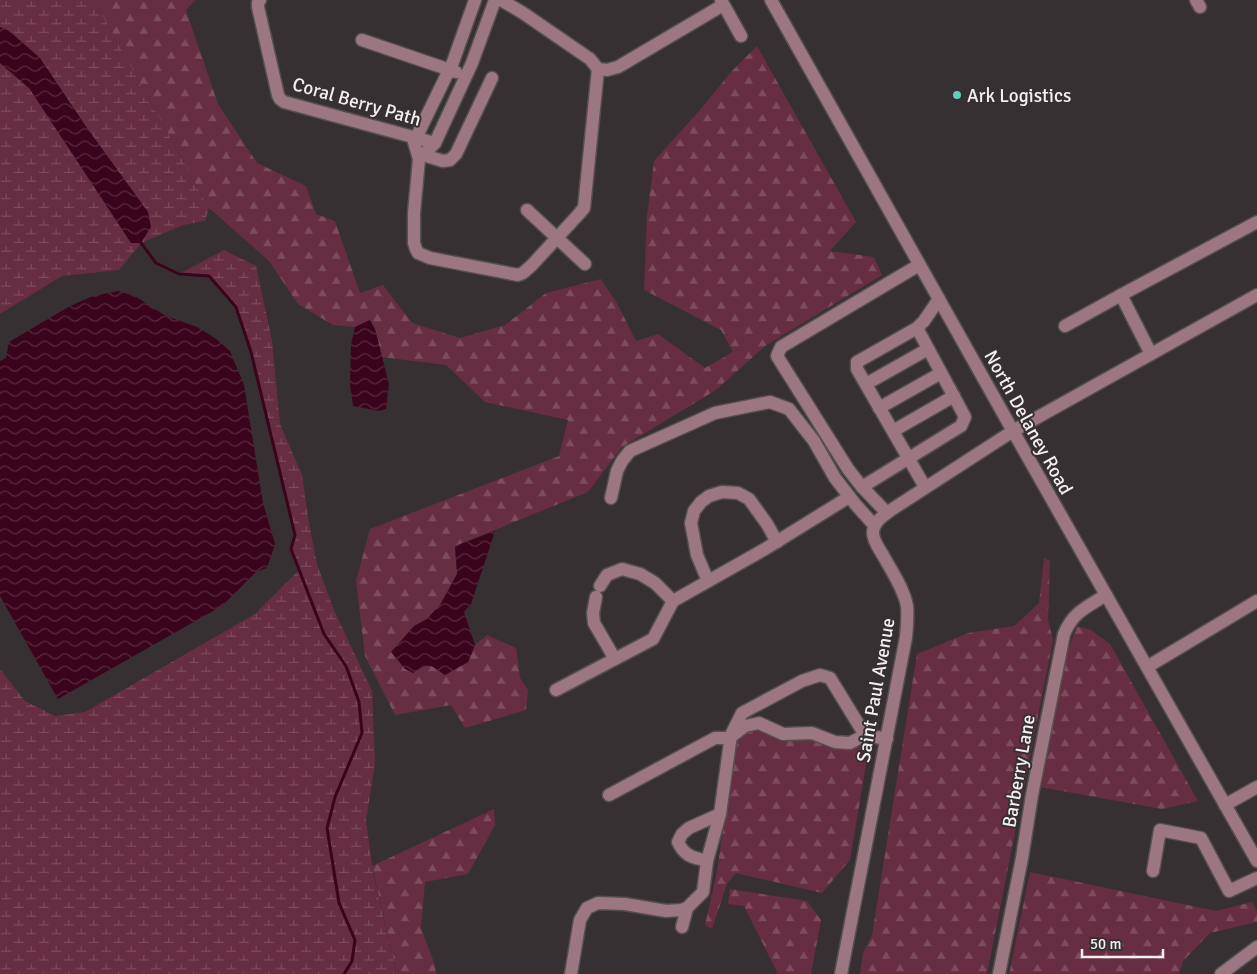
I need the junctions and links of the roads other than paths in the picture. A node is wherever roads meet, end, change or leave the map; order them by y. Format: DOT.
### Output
graph roads {
  1 [pos="260,0"];
  2 [pos="474,0"];
  3 [pos="495,0"];
  4 [pos="501,0"];
  5 [pos="771,0"];
  6 [pos="722,2"];
  7 [pos="741,36"];
  8 [pos="362,40"];
  9 [pos="449,69"];
  10 [pos="598,69"];
  11 [pos="465,77"];
  12 [pos="492,78"];
  13 [pos="416,138"];
  14 [pos="436,143"];
  15 [pos="421,157"];
  16 [pos="526,210"];
  17 [pos="1257,222"];
  18 [pos="556,238"];
  19 [pos="585,264"];
  20 [pos="920,265"];
  21 [pos="1121,295"];
  22 [pos="1257,295"];
  23 [pos="938,299"];
  24 [pos="1065,326"];
  25 [pos="917,328"];
  26 [pos="928,349"];
  27 [pos="1151,354"];
  28 [pos="941,372"];
  29 [pos="866,384"];
  30 [pos="954,396"];
  31 [pos="879,408"];
  32 [pos="893,431"];
  33 [pos="1013,431"];
  34 [pos="908,458"];
  35 [pos="862,487"];
  36 [pos="925,488"];
  37 [pos="849,497"];
  38 [pos="611,498"];
  39 [pos="887,513"];
  40 [pos="874,525"];
  41 [pos="777,542"];
  42 [pos="708,581"];
  43 [pos="1106,595"];
  44 [pos="672,600"];
  45 [pos="1257,601"];
  46 [pos="615,659"];
  47 [pos="1147,667"];
  48 [pos="556,690"];
  49 [pos="865,735"];
  50 [pos="730,738"];
  51 [pos="887,739"];
  52 [pos="1257,787"];
  53 [pos="609,795"];
  54 [pos="1225,805"];
  55 [pos="720,814"];
  56 [pos="707,861"];
  57 [pos="1257,861"];
  58 [pos="1154,871"];
  59 [pos="1257,878"];
  60 [pos="687,908"];
  61 [pos="682,927"];
  62 [pos="1257,947"];
  63 [pos="570,974"];
  64 [pos="841,974"];
  65 [pos="999,974"];
  66 [pos="1220,974"];
  1 -- 13 [label="street, Coral Berry Path"];
  2 -- 9 [label="street"];
  3 -- 11 [label="street"];
  4 -- 10 [label="street"];
  5 -- 20 [label="street, North Delaney Road"];
  6 -- 7 [label="street"];
  6 -- 10 [label="street"];
  8 -- 9 [label="street"];
  9 -- 11 [label="street"];
  9 -- 13 [label="street"];
  10 -- 18 [label="street"];
  11 -- 14 [label="street"];
  12 -- 15 [label="street"];
  13 -- 14 [label="street, Coral Berry Path"];
  13 -- 15 [label="street"];
  14 -- 15 [label="street"];
  15 -- 18 [label="street"];
  16 -- 18 [label="street"];
  17 -- 21 [label="street"];
  18 -- 19 [label="street"];
  20 -- 23 [label="street, North Delaney Road"];
  20 -- 35 [label="street"];
  21 -- 24 [label="street"];
  21 -- 27 [label="street"];
  22 -- 27 [label="street"];
  23 -- 25 [label="street"];
  23 -- 33 [label="street, North Delaney Road"];
  25 -- 26 [label="street"];
  25 -- 29 [label="street"];
  26 -- 28 [label="street"];
  26 -- 29 [label="street"];
  27 -- 33 [label="street"];
  28 -- 30 [label="street"];
  28 -- 31 [label="street"];
  29 -- 31 [label="street"];
  30 -- 32 [label="street"];
  30 -- 34 [label="street"];
  31 -- 32 [label="street"];
  32 -- 34 [label="street"];
  33 -- 36 [label="street"];
  33 -- 43 [label="street, North Delaney Road"];
  34 -- 35 [label="street"];
  34 -- 36 [label="street"];
  35 -- 39 [label="street"];
  36 -- 39 [label="street"];
  37 -- 38 [label="street"];
  37 -- 40 [label="street"];
  37 -- 41 [label="street"];
  39 -- 40 [label="street"];
  40 -- 51 [label="street, Saint Paul Avenue"];
  41 -- 42 [label="street"];
  41 -- 42 [label="street"];
  42 -- 44 [label="street"];
  43 -- 47 [label="street, North Delaney Road"];
  43 -- 65 [label="street, Barberry Lane"];
  44 -- 46 [label="street"];
  44 -- 46 [label="street"];
  45 -- 47 [label="street"];
  46 -- 48 [label="street"];
  47 -- 54 [label="street, North Delaney Road"];
  49 -- 50 [label="street"];
  49 -- 50 [label="street"];
  49 -- 51 [label="street"];
  50 -- 53 [label="street"];
  50 -- 55 [label="street"];
  51 -- 64 [label="street, Saint Paul Avenue"];
  52 -- 54 [label="street"];
  54 -- 57 [label="street, North Delaney Road"];
  55 -- 56 [label="street"];
  55 -- 56 [label="street"];
  56 -- 60 [label="street"];
  58 -- 59 [label="street"];
  60 -- 61 [label="street"];
  60 -- 63 [label="street"];
  62 -- 66 [label="street"];
}
